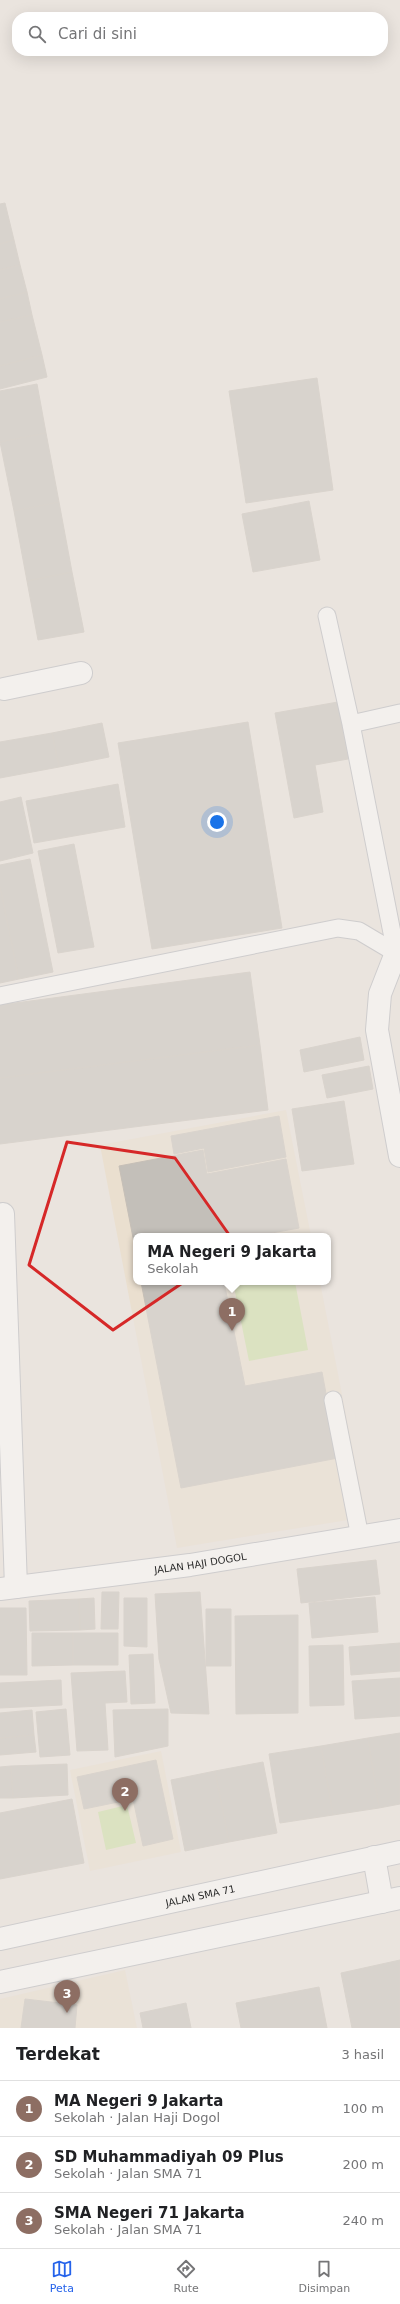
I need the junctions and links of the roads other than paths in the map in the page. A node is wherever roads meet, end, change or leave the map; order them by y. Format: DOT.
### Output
graph roads {
  1 [pos="327,616"];
  2 [pos="81,673"];
  3 [pos="1,684"];
  4 [pos="400,713"];
  5 [pos="351,724"];
  6 [pos="398,952"];
  7 [pos="0,996"];
  8 [pos="400,1156"];
  9 [pos="3,1214"];
  10 [pos="333,1400"];
  11 [pos="400,1530"];
  12 [pos="360,1537"];
  13 [pos="8,1588"];
  14 [pos="400,1852"];
  15 [pos="374,1857"];
  16 [pos="391,1900"];
  17 [pos="0,1939"];
  18 [pos="0,1982"];
  1 -- 5 [label="lane"];
  2 -- 3 [label="street"];
  4 -- 5 [label="lane"];
  5 -- 6 [label="lane"];
  6 -- 7 [label="lane"];
  6 -- 8 [label="street"];
  9 -- 13 [label="street"];
  10 -- 12 [label="lane"];
  11 -- 12 [label="street, JALAN HAJI DOGOL"];
  12 -- 13 [label="street, JALAN HAJI DOGOL"];
  14 -- 15 [label="street, JALAN SMA 71"];
  15 -- 16 [label="street"];
  15 -- 17 [label="street, JALAN SMA 71"];
  16 -- 18 [label="street"];
}
